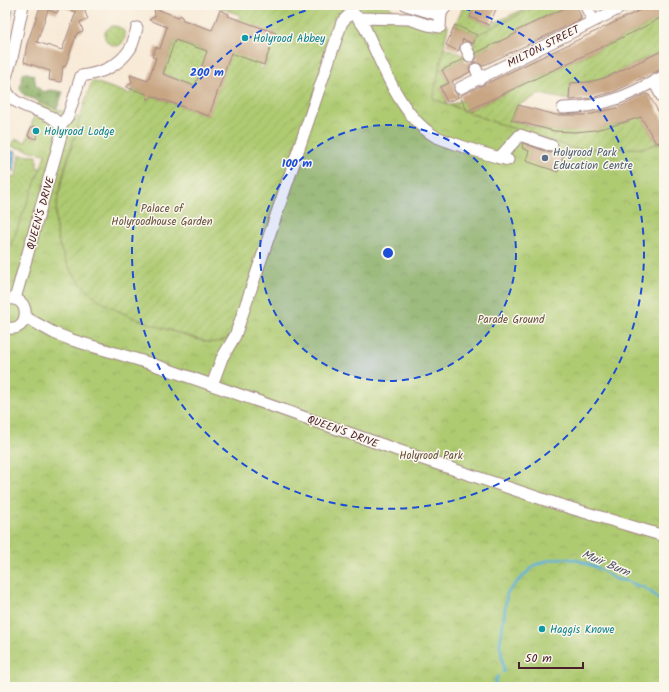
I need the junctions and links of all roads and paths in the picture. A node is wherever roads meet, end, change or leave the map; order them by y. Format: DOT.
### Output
graph roads {
  1 [pos="23,5"];
  2 [pos="406,5"];
  3 [pos="585,5"];
  4 [pos="626,5"];
  5 [pos="444,9"];
  6 [pos="354,12"];
  7 [pos="593,20"];
  8 [pos="137,28"];
  9 [pos="659,79"];
  10 [pos="5,80"];
  11 [pos="5,84"];
  12 [pos="460,88"];
  13 [pos="664,100"];
  14 [pos="563,108"];
  15 [pos="60,126"];
  16 [pos="552,146"];
  17 [pos="10,300"];
  18 [pos="25,317"];
  19 [pos="5,327"];
  20 [pos="212,385"];
  21 [pos="664,536"];
  1 -- 10 [label="street"];
  2 -- 5 [label="street"];
  3 -- 7 [label="street"];
  4 -- 7 [label="street, MILTON STREET"];
  5 -- 6 [label="street"];
  6 -- 16 [label="street"];
  6 -- 20 [label="street"];
  7 -- 12 [label="street, MILTON STREET"];
  8 -- 15 [label="street"];
  9 -- 13 [label="street"];
  9 -- 14 [label="street"];
  11 -- 15 [label="street"];
  15 -- 17 [label="street, QUEEN'S DRIVE"];
  17 -- 18 [label="street"];
  18 -- 19 [label="street"];
  18 -- 20 [label="street, QUEEN'S DRIVE"];
  20 -- 21 [label="street, QUEEN'S DRIVE"];
}
